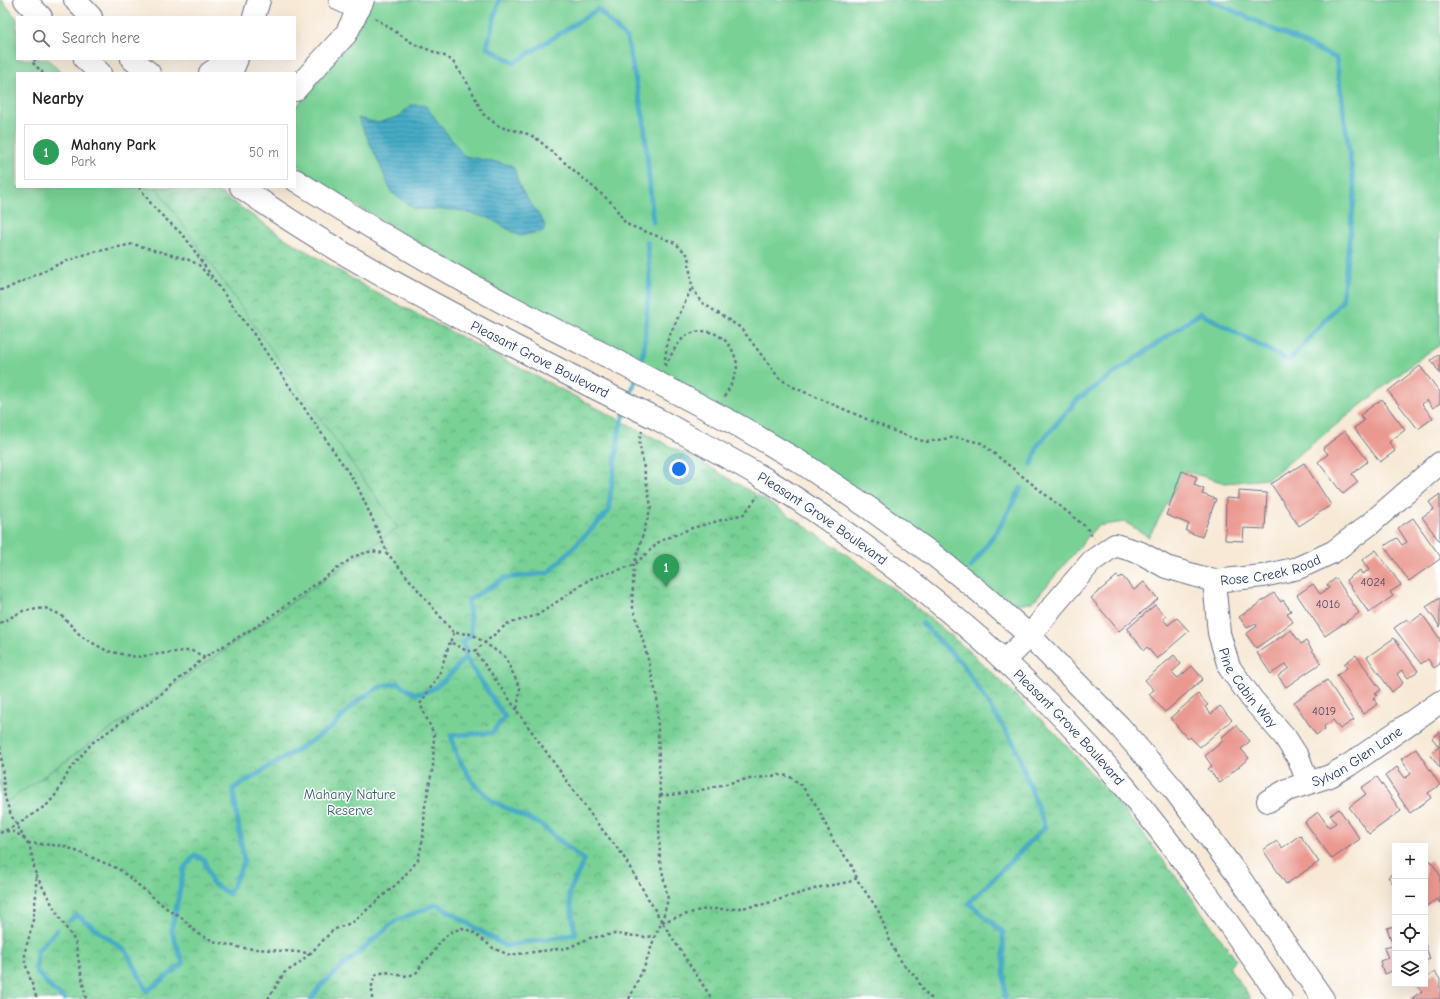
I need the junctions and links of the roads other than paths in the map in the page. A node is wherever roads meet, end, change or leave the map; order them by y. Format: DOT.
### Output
graph roads {
  1 [pos="25,0"];
  2 [pos="74,0"];
  3 [pos="259,0"];
  4 [pos="354,3"];
  5 [pos="41,16"];
  6 [pos="90,16"];
  7 [pos="254,16"];
  8 [pos="86,60"];
  9 [pos="133,60"];
  10 [pos="223,60"];
  11 [pos="237,60"];
  12 [pos="99,72"];
  13 [pos="148,72"];
  14 [pos="212,72"];
  15 [pos="232,72"];
  16 [pos="296,89"];
  17 [pos="296,173"];
  18 [pos="296,181"];
  19 [pos="242,188"];
  20 [pos="336,206"];
  21 [pos="1440,463"];
  22 [pos="1214,581"];
  23 [pos="1030,636"];
  24 [pos="1004,661"];
  25 [pos="1440,702"];
  26 [pos="1308,783"];
  27 [pos="1268,801"];
  28 [pos="1281,999"];
  29 [pos="1323,999"];
  1 -- 5 [label="main road"];
  2 -- 6 [label="main road"];
  3 -- 7 [label="main road"];
  4 -- 16 [label="main road"];
  8 -- 12 [label="main road"];
  9 -- 13 [label="main road"];
  10 -- 14 [label="main road"];
  11 -- 15 [label="main road"];
  17 -- 20 [label="main road"];
  18 -- 20 [label="main road"];
  19 -- 24 [label="main road, Pleasant Grove Boulevard, bridge"];
  20 -- 23 [label="main road, bridge"];
  21 -- 22 [label="main road, Rose Creek Road"];
  22 -- 23 [label="main road, Rose Creek Road"];
  22 -- 26 [label="main road, Pine Cabin Way"];
  23 -- 24 [label="main road, Rose Creek Road"];
  23 -- 29 [label="main road"];
  24 -- 28 [label="main road, Pleasant Grove Boulevard"];
  25 -- 26 [label="main road, Sylvan Glen Lane"];
  26 -- 27 [label="main road, Sylvan Glen Lane"];
}
